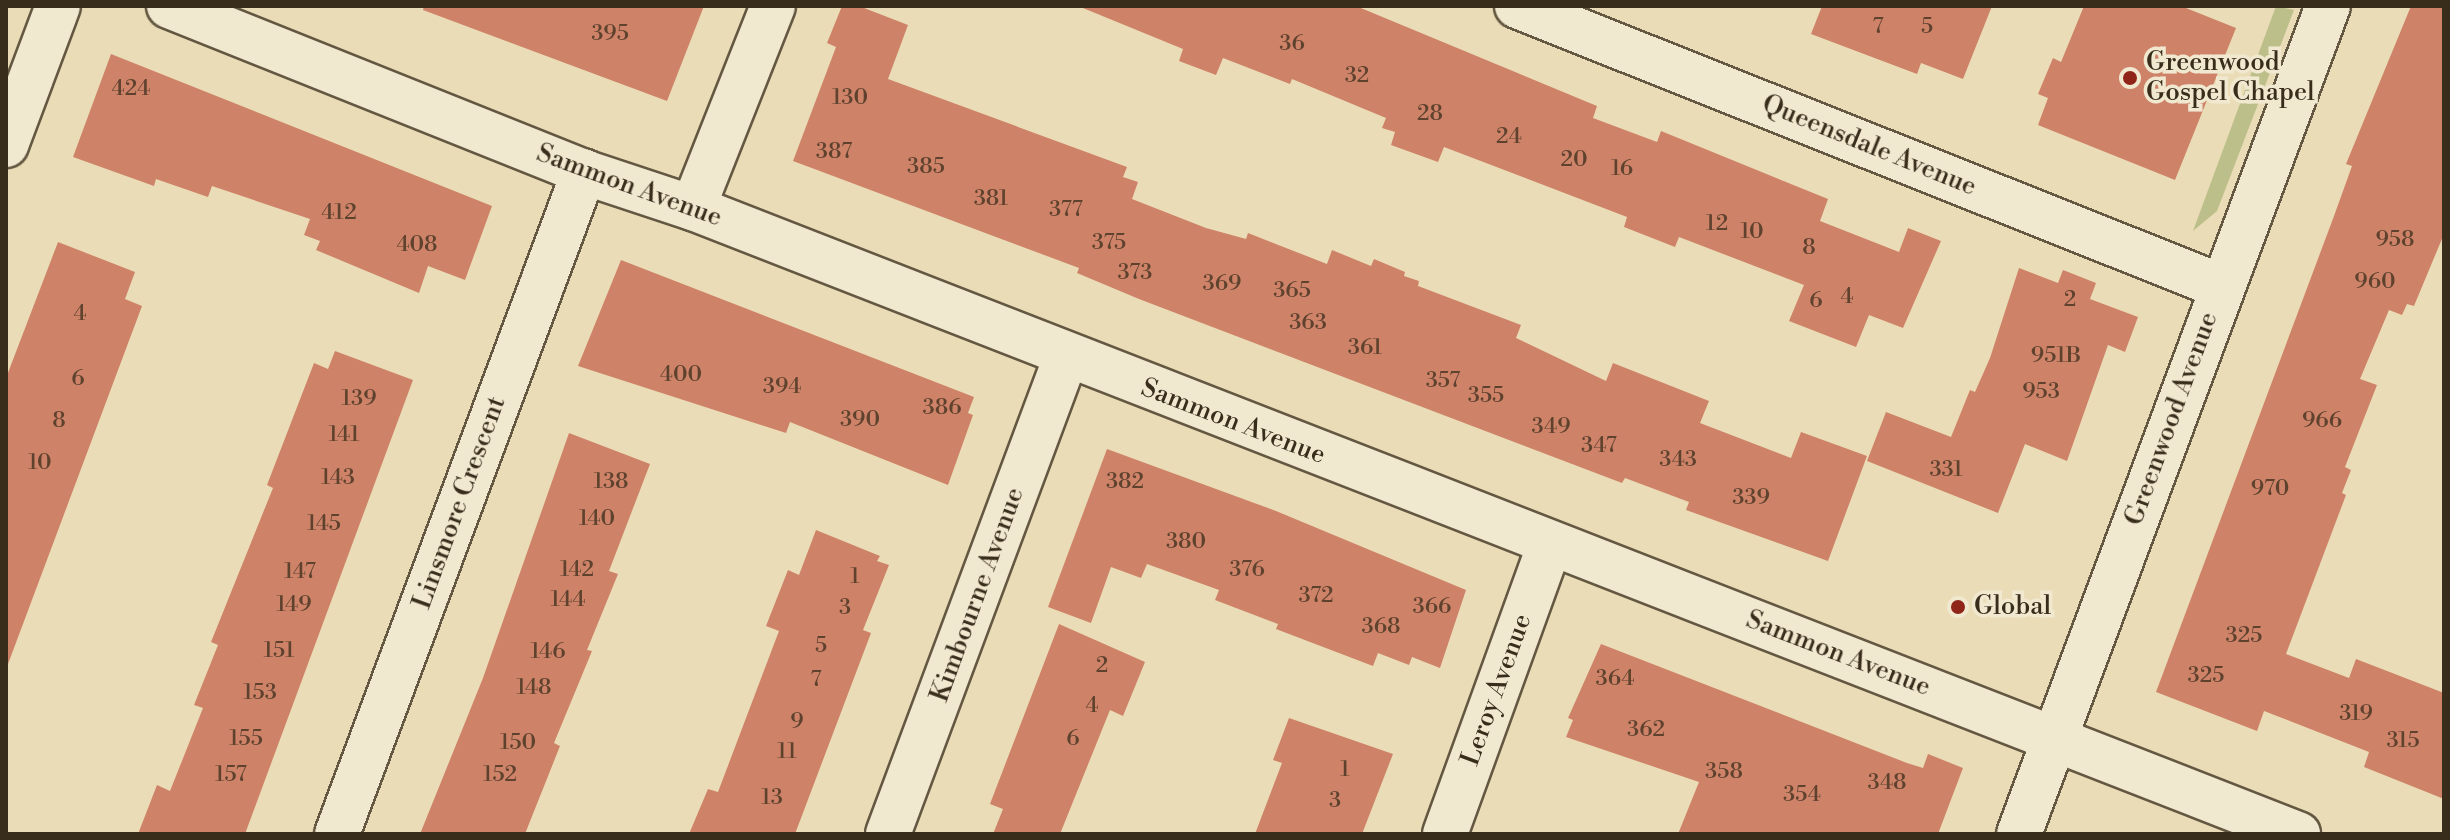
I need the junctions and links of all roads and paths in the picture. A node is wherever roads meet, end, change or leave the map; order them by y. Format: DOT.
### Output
graph roads {
  1 [pos="58,6"];
  2 [pos="169,6"];
  3 [pos="773,6"];
  4 [pos="1517,6"];
  5 [pos="2328,6"];
  6 [pos="6,145"];
  7 [pos="584,172"];
  8 [pos="693,208"];
  9 [pos="2220,286"];
  10 [pos="1066,357"];
  11 [pos="1549,546"];
  12 [pos="2056,736"];
  13 [pos="337,834"];
  14 [pos="888,834"];
  15 [pos="1445,834"];
  16 [pos="2019,834"];
  17 [pos="2298,834"];
  1 -- 6 [label="street"];
  2 -- 7 [label="street, Sammon Avenue"];
  3 -- 8 [label="street"];
  4 -- 9 [label="street, Queensdale Avenue"];
  5 -- 9 [label="street, Greenwood Avenue"];
  7 -- 8 [label="street, Sammon Avenue"];
  7 -- 13 [label="street, Linsmore Crescent"];
  8 -- 10 [label="street, Sammon Avenue"];
  9 -- 12 [label="street, Greenwood Avenue"];
  10 -- 11 [label="street, Sammon Avenue"];
  10 -- 14 [label="street, Kimbourne Avenue"];
  11 -- 12 [label="street, Sammon Avenue"];
  11 -- 15 [label="street, Leroy Avenue"];
  12 -- 16 [label="street, Greenwood Avenue"];
  12 -- 17 [label="street, Sammon Avenue"];
}
